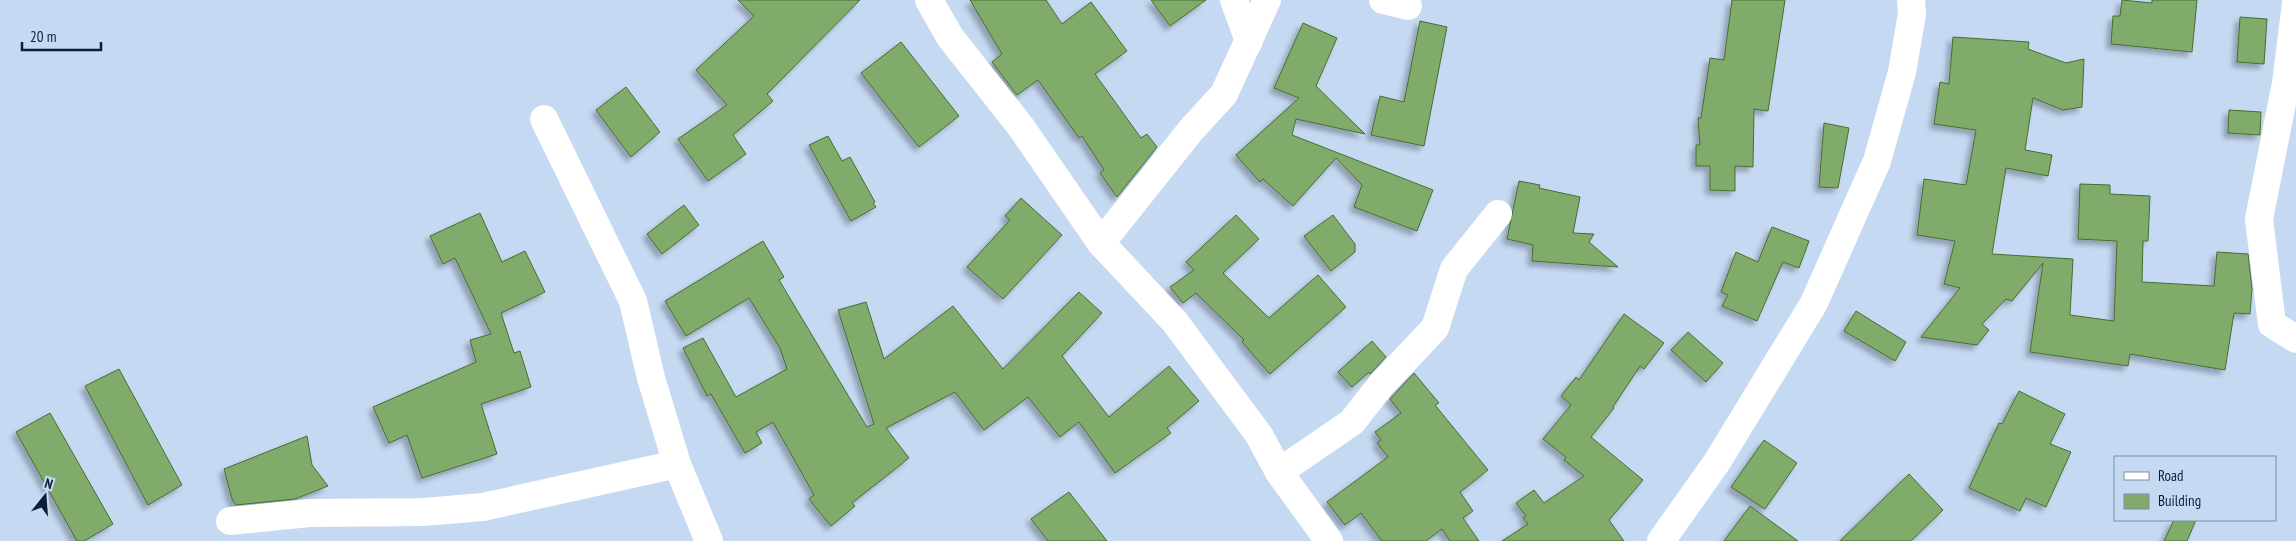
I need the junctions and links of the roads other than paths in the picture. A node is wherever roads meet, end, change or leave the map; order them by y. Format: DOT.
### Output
graph roads {
  1 [pos="929,0"];
  2 [pos="1234,0"];
  3 [pos="1267,0"];
  4 [pos="1911,0"];
  5 [pos="2296,3"];
  6 [pos="1249,41"];
  7 [pos="2291,83"];
  8 [pos="544,119"];
  9 [pos="1498,214"];
  10 [pos="1101,243"];
  11 [pos="2296,339"];
  12 [pos="677,464"];
  13 [pos="1280,472"];
  14 [pos="230,521"];
  15 [pos="709,541"];
  16 [pos="1329,541"];
  17 [pos="1661,541"];
  1 -- 10 [label="street"];
  2 -- 6 [label="street"];
  3 -- 6 [label="street"];
  4 -- 17 [label="street"];
  5 -- 7 [label="street"];
  6 -- 10 [label="street"];
  7 -- 11 [label="street"];
  8 -- 12 [label="street"];
  9 -- 13 [label="street"];
  10 -- 13 [label="street"];
  12 -- 14 [label="street"];
  12 -- 15 [label="street"];
  13 -- 16 [label="street"];
}
